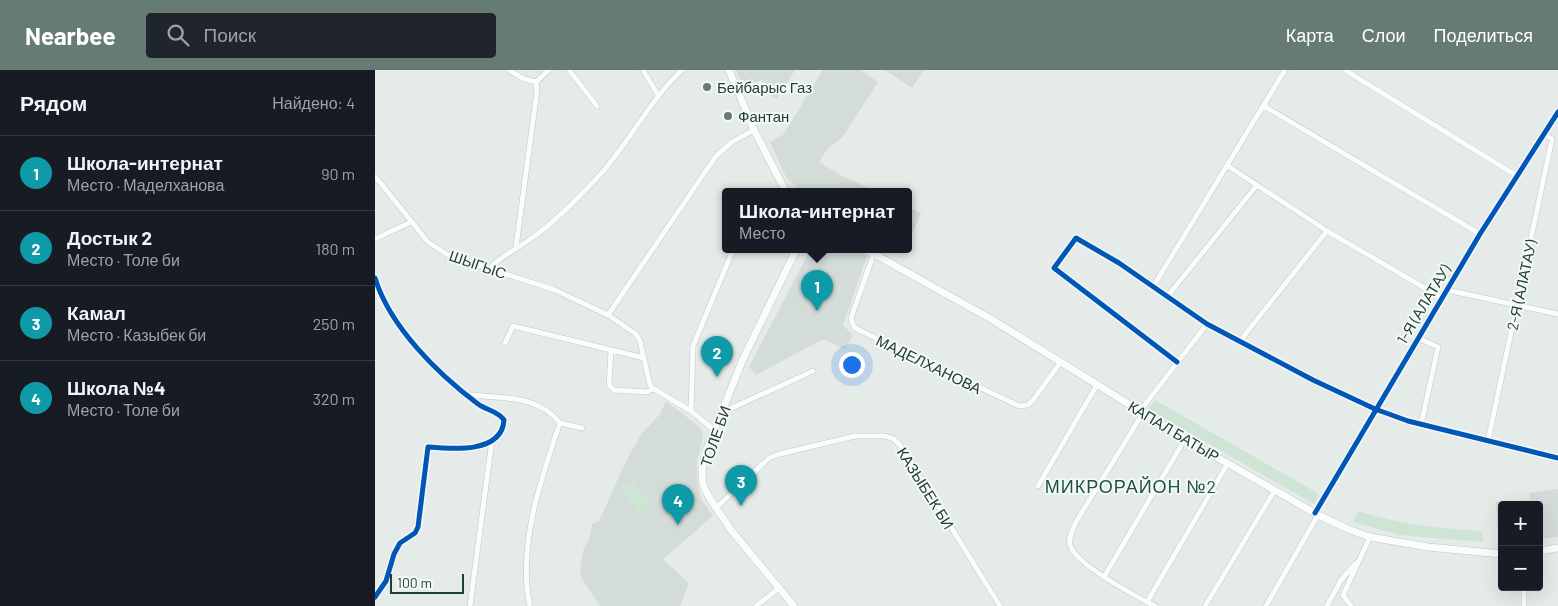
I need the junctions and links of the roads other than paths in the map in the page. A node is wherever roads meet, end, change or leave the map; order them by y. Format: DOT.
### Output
graph roads {
  1 [pos="509,70"];
  2 [pos="549,70"];
  3 [pos="569,70"];
  4 [pos="643,70"];
  5 [pos="682,70"];
  6 [pos="729,70"];
  7 [pos="1285,70"];
  8 [pos="1345,70"];
  9 [pos="536,82"];
  10 [pos="657,95"];
  11 [pos="597,106"];
  12 [pos="1264,106"];
  13 [pos="1558,112"];
  14 [pos="754,130"];
  15 [pos="1543,133"];
  16 [pos="1228,166"];
  17 [pos="375,176"];
  18 [pos="1517,176"];
  19 [pos="1257,185"];
  20 [pos="785,188"];
  21 [pos="411,222"];
  22 [pos="1327,231"];
  23 [pos="1480,234"];
  24 [pos="375,240"];
  25 [pos="516,247"];
  26 [pos="732,253"];
  27 [pos="795,253"];
  28 [pos="869,253"];
  29 [pos="874,253"];
  30 [pos="489,269"];
  31 [pos="375,278"];
  32 [pos="1153,288"];
  33 [pos="1447,290"];
  34 [pos="1167,298"];
  35 [pos="1442,298"];
  36 [pos="1517,305"];
  37 [pos="1558,314"];
  38 [pos="608,315"];
  39 [pos="1207,324"];
  40 [pos="1418,338"];
  41 [pos="1240,341"];
  42 [pos="505,343"];
  43 [pos="611,352"];
  44 [pos="644,358"];
  45 [pos="1177,362"];
  46 [pos="1060,363"];
  47 [pos="813,371"];
  48 [pos="1097,386"];
  49 [pos="654,389"];
  50 [pos="469,395"];
  51 [pos="1375,409"];
  52 [pos="691,411"];
  53 [pos="1141,412"];
  54 [pos="721,413"];
  55 [pos="560,423"];
  56 [pos="1421,424"];
  57 [pos="582,428"];
  58 [pos="715,430"];
  59 [pos="1185,439"];
  60 [pos="492,440"];
  61 [pos="1488,441"];
  62 [pos="1558,456"];
  63 [pos="1228,463"];
  64 [pos="1038,486"];
  65 [pos="1275,490"];
  66 [pos="717,507"];
  67 [pos="1317,514"];
  68 [pos="1370,537"];
  69 [pos="1558,548"];
  70 [pos="1543,550"];
  71 [pos="1498,554"];
  72 [pos="1361,558"];
  73 [pos="1104,577"];
  74 [pos="779,588"];
  75 [pos="1524,591"];
  76 [pos="375,597"];
  77 [pos="1147,602"];
  78 [pos="1349,605"];
  79 [pos="470,606"];
  80 [pos="530,606"];
  81 [pos="756,606"];
  82 [pos="794,606"];
  83 [pos="1000,606"];
  84 [pos="1155,606"];
  85 [pos="1205,606"];
  86 [pos="1266,606"];
  87 [pos="1327,606"];
  88 [pos="1524,606"];
  1 -- 9 [label="street"];
  2 -- 9 [label="street"];
  3 -- 11 [label="street"];
  4 -- 10 [label="street"];
  5 -- 10 [label="street"];
  6 -- 14 [label="main road"];
  7 -- 12 [label="street"];
  8 -- 18 [label="street"];
  9 -- 25 [label="street"];
  10 -- 25 [label="street"];
  12 -- 16 [label="street"];
  12 -- 23 [label="street"];
  13 -- 15 [label="street, 1-Я (АЛАТАУ)"];
  14 -- 20 [label="main road"];
  14 -- 38 [label="street"];
  15 -- 18 [label="street, 1-Я (АЛАТАУ)"];
  15 -- 36 [label="street, 2-Я (АЛАТАУ)"];
  16 -- 19 [label="street"];
  16 -- 32 [label="street"];
  17 -- 21 [label="street, ШЫГЫС"];
  18 -- 23 [label="street, 1-Я (АЛАТАУ)"];
  19 -- 22 [label="street"];
  19 -- 34 [label="street"];
  21 -- 24 [label="street"];
  21 -- 30 [label="street, ШЫГЫС"];
  22 -- 35 [label="street"];
  22 -- 41 [label="street"];
  23 -- 33 [label="street, 1-Я (АЛАТАУ)"];
  25 -- 30 [label="street"];
  26 -- 52 [label="street"];
  27 -- 54 [label="main road, ТОЛЕ БИ"];
  28 -- 46 [label="street, МАДЕЛХАНОВА"];
  29 -- 46 [label="main road, КАПАЛ БАТЫР"];
  30 -- 38 [label="street, ШЫГЫС"];
  31 -- 50 [label="street"];
  32 -- 34 [label="street"];
  32 -- 45 [label="street"];
  33 -- 35 [label="street, 1-Я (АЛАТАУ)"];
  33 -- 36 [label="street"];
  34 -- 39 [label="street"];
  35 -- 40 [label="street, 1-Я (АЛАТАУ)"];
  36 -- 37 [label="street"];
  36 -- 61 [label="street, 2-Я (АЛАТАУ)"];
  38 -- 44 [label="street, ШЫГЫС"];
  39 -- 41 [label="street"];
  39 -- 45 [label="street"];
  40 -- 51 [label="street, 1-Я (АЛАТАУ)"];
  40 -- 56 [label="street"];
  41 -- 51 [label="street"];
  42 -- 43 [label="street"];
  43 -- 44 [label="street"];
  43 -- 49 [label="street"];
  44 -- 49 [label="street, ШЫГЫС"];
  45 -- 53 [label="street"];
  46 -- 48 [label="main road, КАПАЛ БАТЫР"];
  47 -- 54 [label="street"];
  48 -- 53 [label="main road, КАПАЛ БАТЫР"];
  48 -- 64 [label="street"];
  49 -- 52 [label="street"];
  50 -- 55 [label="street"];
  50 -- 60 [label="street"];
  51 -- 56 [label="street"];
  51 -- 67 [label="street, 1-Я (АЛАТАУ)"];
  52 -- 58 [label="street"];
  53 -- 59 [label="main road, КАПАЛ БАТЫР"];
  53 -- 73 [label="street"];
  54 -- 58 [label="main road, ТОЛЕ БИ"];
  55 -- 57 [label="street"];
  55 -- 80 [label="street"];
  56 -- 61 [label="street"];
  58 -- 66 [label="main road, ТОЛЕ БИ"];
  59 -- 63 [label="main road, КАПАЛ БАТЫР"];
  59 -- 73 [label="street"];
  60 -- 76 [label="street"];
  60 -- 79 [label="street"];
  61 -- 62 [label="street"];
  63 -- 65 [label="main road, КАПАЛ БАТЫР"];
  63 -- 77 [label="street"];
  65 -- 67 [label="main road, КАПАЛ БАТЫР"];
  65 -- 85 [label="street"];
  66 -- 74 [label="main road, ТОЛЕ БИ"];
  66 -- 83 [label="street, КАЗЫБЕК БИ"];
  67 -- 68 [label="main road, КАПАЛ БАТЫР"];
  67 -- 86 [label="street, 1-Я (АЛАТАУ)"];
  68 -- 71 [label="main road, КАПАЛ БАТЫР"];
  68 -- 72 [label="street"];
  69 -- 70 [label="main road"];
  72 -- 78 [label="street"];
  72 -- 87 [label="street"];
  73 -- 77 [label="street"];
  74 -- 81 [label="street"];
  74 -- 82 [label="main road, ТОЛЕ БИ"];
  75 -- 88 [label="street"];
  77 -- 84 [label="street"];
}
